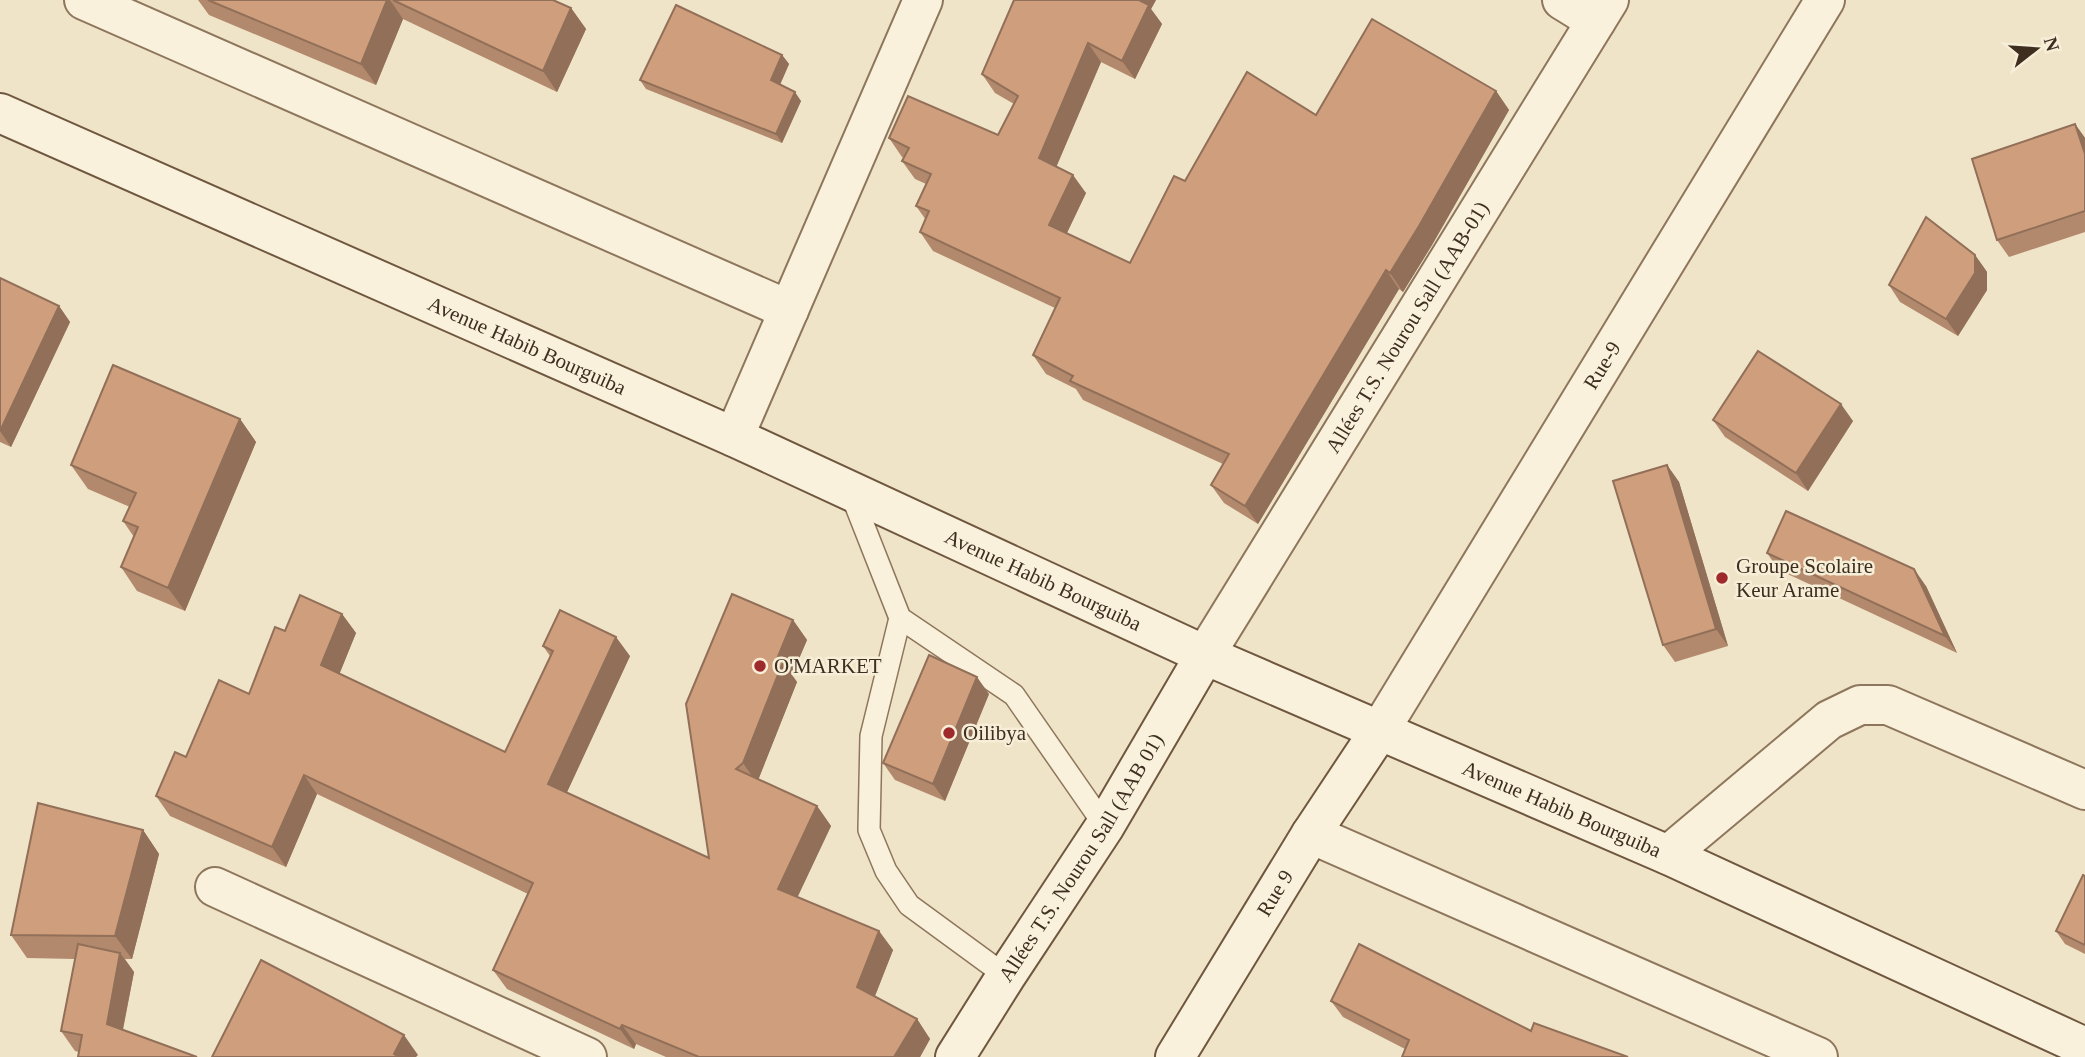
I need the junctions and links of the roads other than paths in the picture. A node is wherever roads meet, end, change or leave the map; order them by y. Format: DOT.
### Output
graph roads {
  1 [pos="84,0"];
  2 [pos="923,0"];
  3 [pos="1562,0"];
  4 [pos="1825,0"];
  5 [pos="1603,11"];
  6 [pos="0,113"];
  7 [pos="789,310"];
  8 [pos="734,437"];
  9 [pos="850,491"];
  10 [pos="900,618"];
  11 [pos="1205,655"];
  12 [pos="1380,730"];
  13 [pos="2085,790"];
  14 [pos="1104,826"];
  15 [pos="1311,834"];
  16 [pos="1668,855"];
  17 [pos="215,887"];
  18 [pos="1006,976"];
  19 [pos="2085,1047"];
  20 [pos="587,1057"];
  21 [pos="955,1057"];
  22 [pos="1175,1057"];
  23 [pos="1818,1057"];
  1 -- 7 [label="street"];
  2 -- 7 [label="street"];
  3 -- 5 [label="street"];
  4 -- 12 [label="street, Rue-9"];
  5 -- 11 [label="street, Allées T.S. Nourou Sall (AAB-01)"];
  6 -- 8 [label="street, Avenue Habib Bourguiba"];
  7 -- 8 [label="street"];
  8 -- 9 [label="street, Avenue Habib Bourguiba"];
  9 -- 10 [label="lane"];
  9 -- 11 [label="street, Avenue Habib Bourguiba"];
  10 -- 14 [label="lane"];
  10 -- 18 [label="lane"];
  11 -- 12 [label="street, Avenue Habib Bourguiba"];
  11 -- 14 [label="street, Allées T.S. Nourou Sall (AAB 01)"];
  12 -- 15 [label="street, Rue 9"];
  12 -- 16 [label="street, Avenue Habib Bourguiba"];
  13 -- 16 [label="street"];
  14 -- 18 [label="street, Allées T.S. Nourou Sall (AAB 01)"];
  15 -- 22 [label="street, Rue 9"];
  15 -- 23 [label="street"];
  16 -- 19 [label="street, Avenue Habib Bourguiba"];
  17 -- 20 [label="street"];
  18 -- 21 [label="street, Allées T.S. Nourou Sall (AAB 01)"];
}
